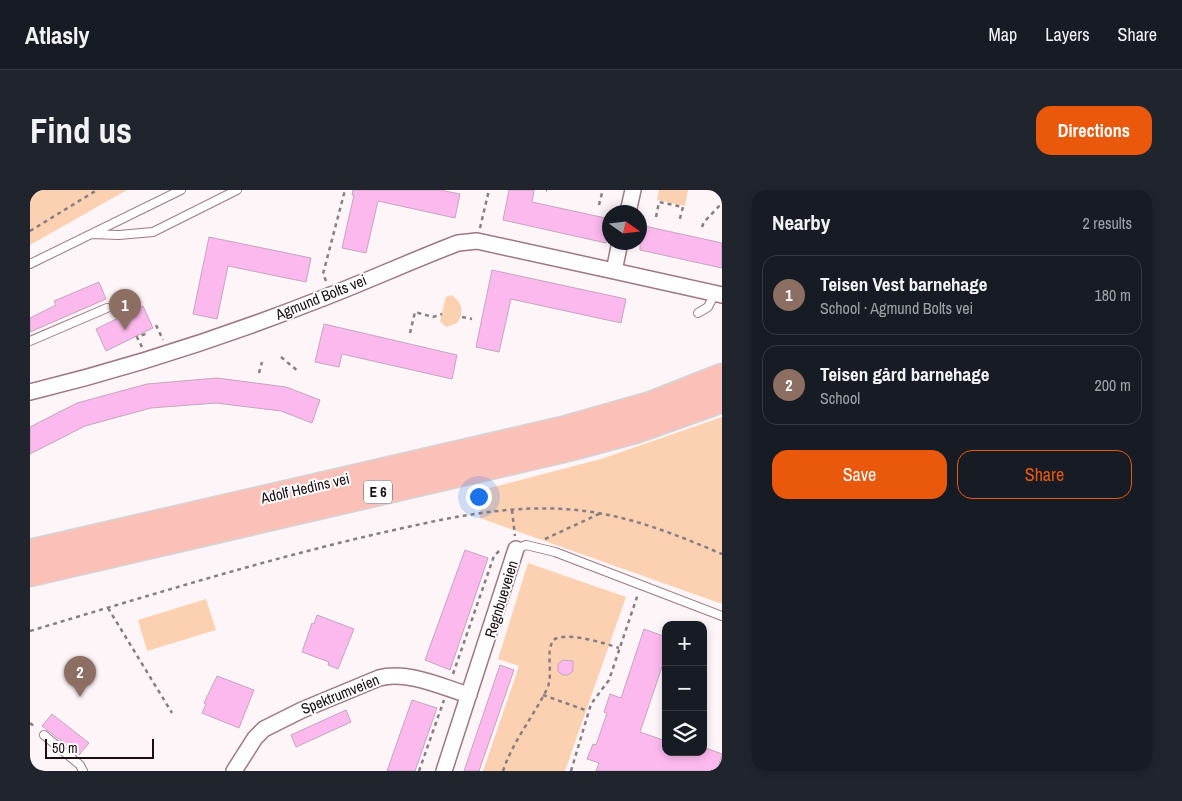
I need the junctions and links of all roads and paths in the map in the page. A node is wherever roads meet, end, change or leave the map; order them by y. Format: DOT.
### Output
graph roads {
  1 [pos="98,190"];
  2 [pos="180,190"];
  3 [pos="237,190"];
  4 [pos="345,190"];
  5 [pos="489,190"];
  6 [pos="633,190"];
  7 [pos="602,194"];
  8 [pos="722,203"];
  9 [pos="599,205"];
  10 [pos="630,205"];
  11 [pos="656,217"];
  12 [pos="680,222"];
  13 [pos="702,227"];
  14 [pos="30,231"];
  15 [pos="90,234"];
  16 [pos="477,242"];
  17 [pos="618,250"];
  18 [pos="30,264"];
  19 [pos="614,271"];
  20 [pos="332,294"];
  21 [pos="718,295"];
  22 [pos="107,308"];
  23 [pos="698,313"];
  24 [pos="442,314"];
  25 [pos="462,317"];
  26 [pos="472,320"];
  27 [pos="410,333"];
  28 [pos="30,341"];
  29 [pos="281,357"];
  30 [pos="262,362"];
  31 [pos="299,372"];
  32 [pos="259,373"];
  33 [pos="722,377"];
  34 [pos="30,392"];
  35 [pos="722,399"];
  36 [pos="512,510"];
  37 [pos="600,513"];
  38 [pos="535,546"];
  39 [pos="516,550"];
  40 [pos="30,553"];
  41 [pos="722,554"];
  42 [pos="30,574"];
  43 [pos="640,585"];
  44 [pos="108,608"];
  45 [pos="722,616"];
  46 [pos="30,631"];
  47 [pos="619,648"];
  48 [pos="448,688"];
  49 [pos="470,695"];
  50 [pos="543,695"];
  51 [pos="589,711"];
  52 [pos="172,712"];
  53 [pos="44,735"];
  54 [pos="83,771"];
  55 [pos="234,771"];
  56 [pos="419,771"];
  57 [pos="444,771"];
  58 [pos="503,771"];
  59 [pos="572,771"];
  1 -- 14 [label="path"];
  2 -- 15 [label="lane"];
  3 -- 15 [label="lane"];
  4 -- 20 [label="path"];
  5 -- 16 [label="path"];
  6 -- 10 [label="street"];
  7 -- 9 [label="path"];
  8 -- 13 [label="path"];
  11 -- 12 [label="path"];
  15 -- 18 [label="lane"];
  16 -- 19 [label="street, Agmund Bolts vei"];
  16 -- 20 [label="street, Agmund Bolts vei"];
  17 -- 19 [label="street"];
  19 -- 21 [label="street, Agmund Bolts vei"];
  20 -- 34 [label="street, Agmund Bolts vei"];
  21 -- 23 [label="lane"];
  22 -- 28 [label="lane"];
  24 -- 27 [label="path"];
  25 -- 26 [label="path"];
  29 -- 31 [label="path"];
  30 -- 32 [label="path"];
  33 -- 40 [label="highway, Adolf Hedins vei / E 6"];
  35 -- 42 [label="highway, Adolf Hedins vei / E 6"];
  36 -- 37 [label="path"];
  36 -- 39 [label="path"];
  36 -- 44 [label="path"];
  37 -- 38 [label="path"];
  37 -- 41 [label="path"];
  38 -- 39 [label="lane, Regnbueveien"];
  38 -- 43 [label="lane"];
  39 -- 48 [label="path"];
  39 -- 49 [label="street, Regnbueveien"];
  43 -- 45 [label="lane"];
  43 -- 47 [label="path"];
  44 -- 46 [label="path"];
  44 -- 52 [label="path"];
  47 -- 50 [label="path"];
  47 -- 51 [label="path"];
  48 -- 49 [label="street, Spektrumveien"];
  48 -- 55 [label="street, Spektrumveien"];
  48 -- 56 [label="path"];
  49 -- 57 [label="street, Regnbueveien"];
  50 -- 51 [label="path"];
  50 -- 58 [label="path"];
  51 -- 59 [label="path"];
  53 -- 54 [label="lane"];
}
